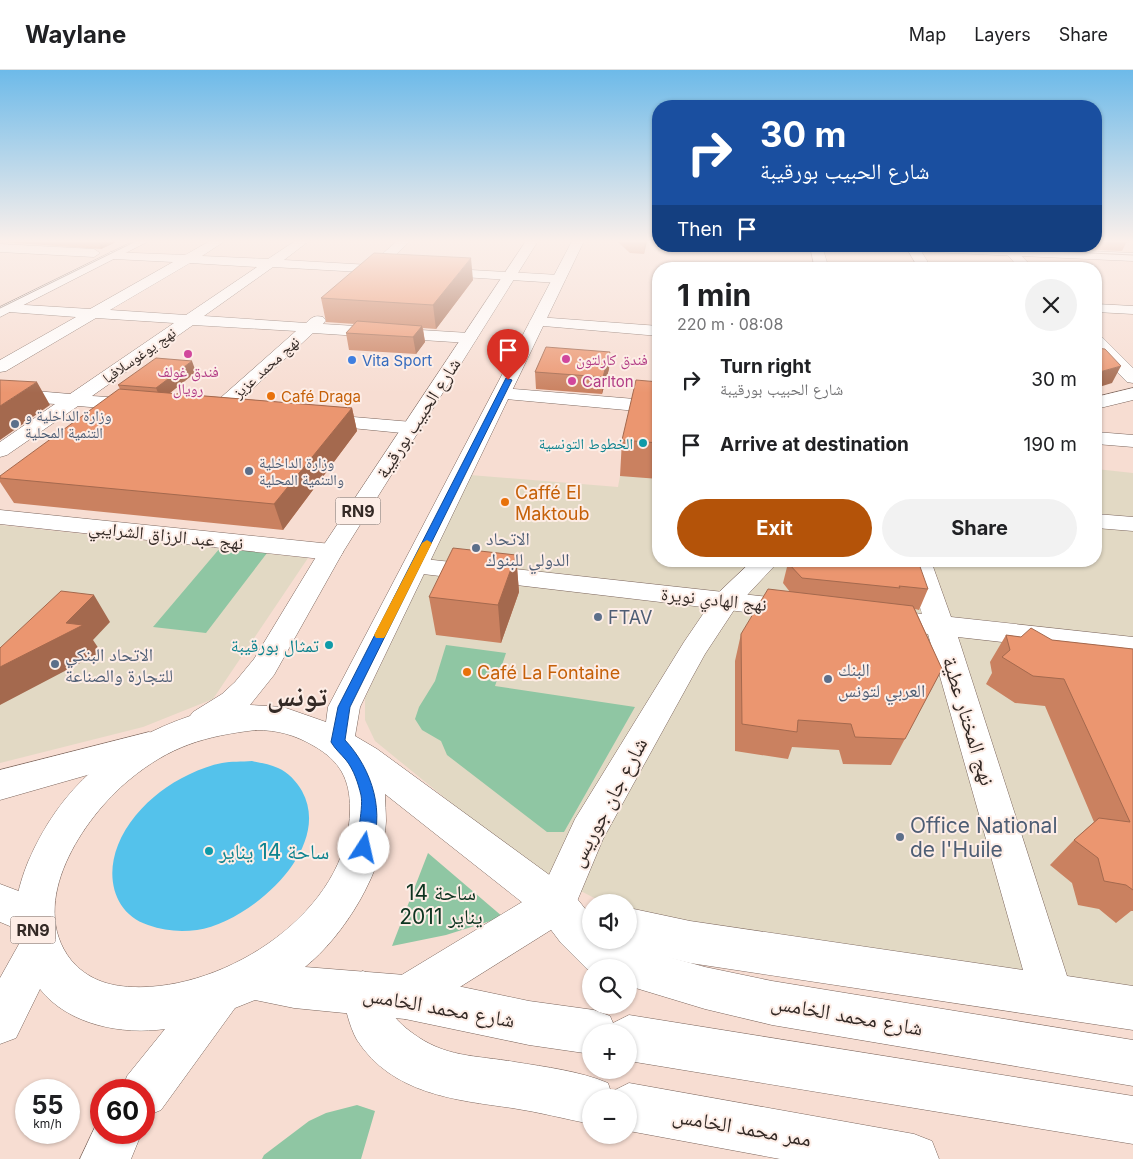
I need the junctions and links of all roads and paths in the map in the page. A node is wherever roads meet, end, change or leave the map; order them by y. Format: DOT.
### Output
graph roads {
  1 [pos="40,292"];
  2 [pos="131,292"];
  3 [pos="229,292"];
  4 [pos="495,292"];
  5 [pos="552,292"];
  6 [pos="331,308"];
  7 [pos="1102,308"];
  8 [pos="4,310"];
  9 [pos="1133,310"];
  10 [pos="94,313"];
  11 [pos="191,318"];
  12 [pos="537,322"];
  13 [pos="310,327"];
  14 [pos="652,330"];
  15 [pos="470,338"];
  16 [pos="1102,344"];
  17 [pos="1102,360"];
  18 [pos="1124,361"];
  19 [pos="0,367"];
  20 [pos="1133,378"];
  21 [pos="0,394"];
  22 [pos="501,394"];
  23 [pos="1133,394"];
  24 [pos="74,400"];
  25 [pos="1102,401"];
  26 [pos="652,406"];
  27 [pos="158,407"];
  28 [pos="197,410"];
  29 [pos="216,412"];
  30 [pos="245,414"];
  31 [pos="303,419"];
  32 [pos="412,428"];
  33 [pos="1102,439"];
  34 [pos="1133,442"];
  35 [pos="0,450"];
  36 [pos="0,517"];
  37 [pos="1102,521"];
  38 [pos="1133,524"];
  39 [pos="332,552"];
  40 [pos="415,566"];
  41 [pos="761,567"];
  42 [pos="920,567"];
  43 [pos="726,601"];
  44 [pos="823,612"];
  45 [pos="862,616"];
  46 [pos="940,626"];
  47 [pos="1133,647"];
  48 [pos="176,736"];
  49 [pos="338,742"];
  50 [pos="0,785"];
  51 [pos="574,921"];
  52 [pos="23,923"];
  53 [pos="637,930"];
  54 [pos="236,986"];
  55 [pos="384,995"];
  56 [pos="1052,996"];
  57 [pos="1133,1008"];
  58 [pos="0,1022"];
  59 [pos="582,1030"];
  60 [pos="637,1039"];
  61 [pos="1133,1063"];
  62 [pos="155,1080"];
  63 [pos="582,1098"];
  64 [pos="637,1107"];
  65 [pos="1133,1120"];
  66 [pos="112,1144"];
  67 [pos="105,1159"];
  68 [pos="914,1159"];
  1 -- 8 [label="street"];
  2 -- 10 [label="street"];
  3 -- 11 [label="street, نهج يوغوسلافيا"];
  4 -- 15 [label="street, شارع الحبيب بورقيبة / RN9"];
  5 -- 12 [label="street"];
  6 -- 13 [label="street, نهج محمد عزيز"];
  7 -- 9 [label="street"];
  8 -- 10 [label="street"];
  10 -- 11 [label="street"];
  10 -- 19 [label="street"];
  11 -- 13 [label="street"];
  11 -- 24 [label="street, نهج يوغوسلافيا"];
  12 -- 14 [label="street"];
  12 -- 22 [label="street"];
  13 -- 15 [label="street"];
  13 -- 29 [label="street, نهج محمد عزيز"];
  15 -- 32 [label="street, شارع الحبيب بورقيبة / RN9"];
  16 -- 18 [label="street"];
  17 -- 18 [label="street"];
  18 -- 20 [label="street"];
  21 -- 24 [label="street"];
  22 -- 26 [label="street"];
  22 -- 40 [label="street"];
  23 -- 25 [label="street"];
  24 -- 27 [label="street"];
  24 -- 35 [label="street, نهج يوغوسلافيا"];
  28 -- 29 [label="street"];
  29 -- 30 [label="street"];
  31 -- 32 [label="street"];
  32 -- 39 [label="street, شارع الحبيب بورقيبة / RN9"];
  33 -- 34 [label="street"];
  36 -- 39 [label="street, نهج عبد الرزاق الشرايبي"];
  37 -- 38 [label="street"];
  39 -- 48 [label="street, شارع الحبيب بورقيبة / RN9"];
  40 -- 43 [label="street, نهج الهادي نويرة"];
  40 -- 49 [label="street"];
  41 -- 43 [label="street, شارع جان جوريس"];
  42 -- 46 [label="street, نهج المختار عطية"];
  43 -- 44 [label="street, نهج الهادي نويرة"];
  43 -- 51 [label="street, شارع جان جوريس"];
  45 -- 46 [label="street"];
  46 -- 47 [label="street"];
  46 -- 56 [label="street, نهج المختار عطية"];
  48 -- 49 [label="street, RN9"];
  48 -- 50 [label="street"];
  48 -- 52 [label="street, RN9"];
  49 -- 51 [label="street, شارع محمد الخامس"];
  49 -- 54 [label="street, RN9"];
  51 -- 55 [label="street"];
  51 -- 61 [label="street, شارع محمد الخامس"];
  52 -- 54 [label="street, RN9"];
  52 -- 58 [label="street, RN9"];
  53 -- 56 [label="street"];
  54 -- 55 [label="street, شارع محمد الخامس"];
  54 -- 62 [label="street, RN9"];
  55 -- 59 [label="street, شارع محمد الخامس"];
  55 -- 63 [label="street"];
  56 -- 57 [label="street"];
  60 -- 65 [label="street"];
  64 -- 68 [label="street, ممر محمد الخامس"];
  66 -- 67 [label="street"];
}
